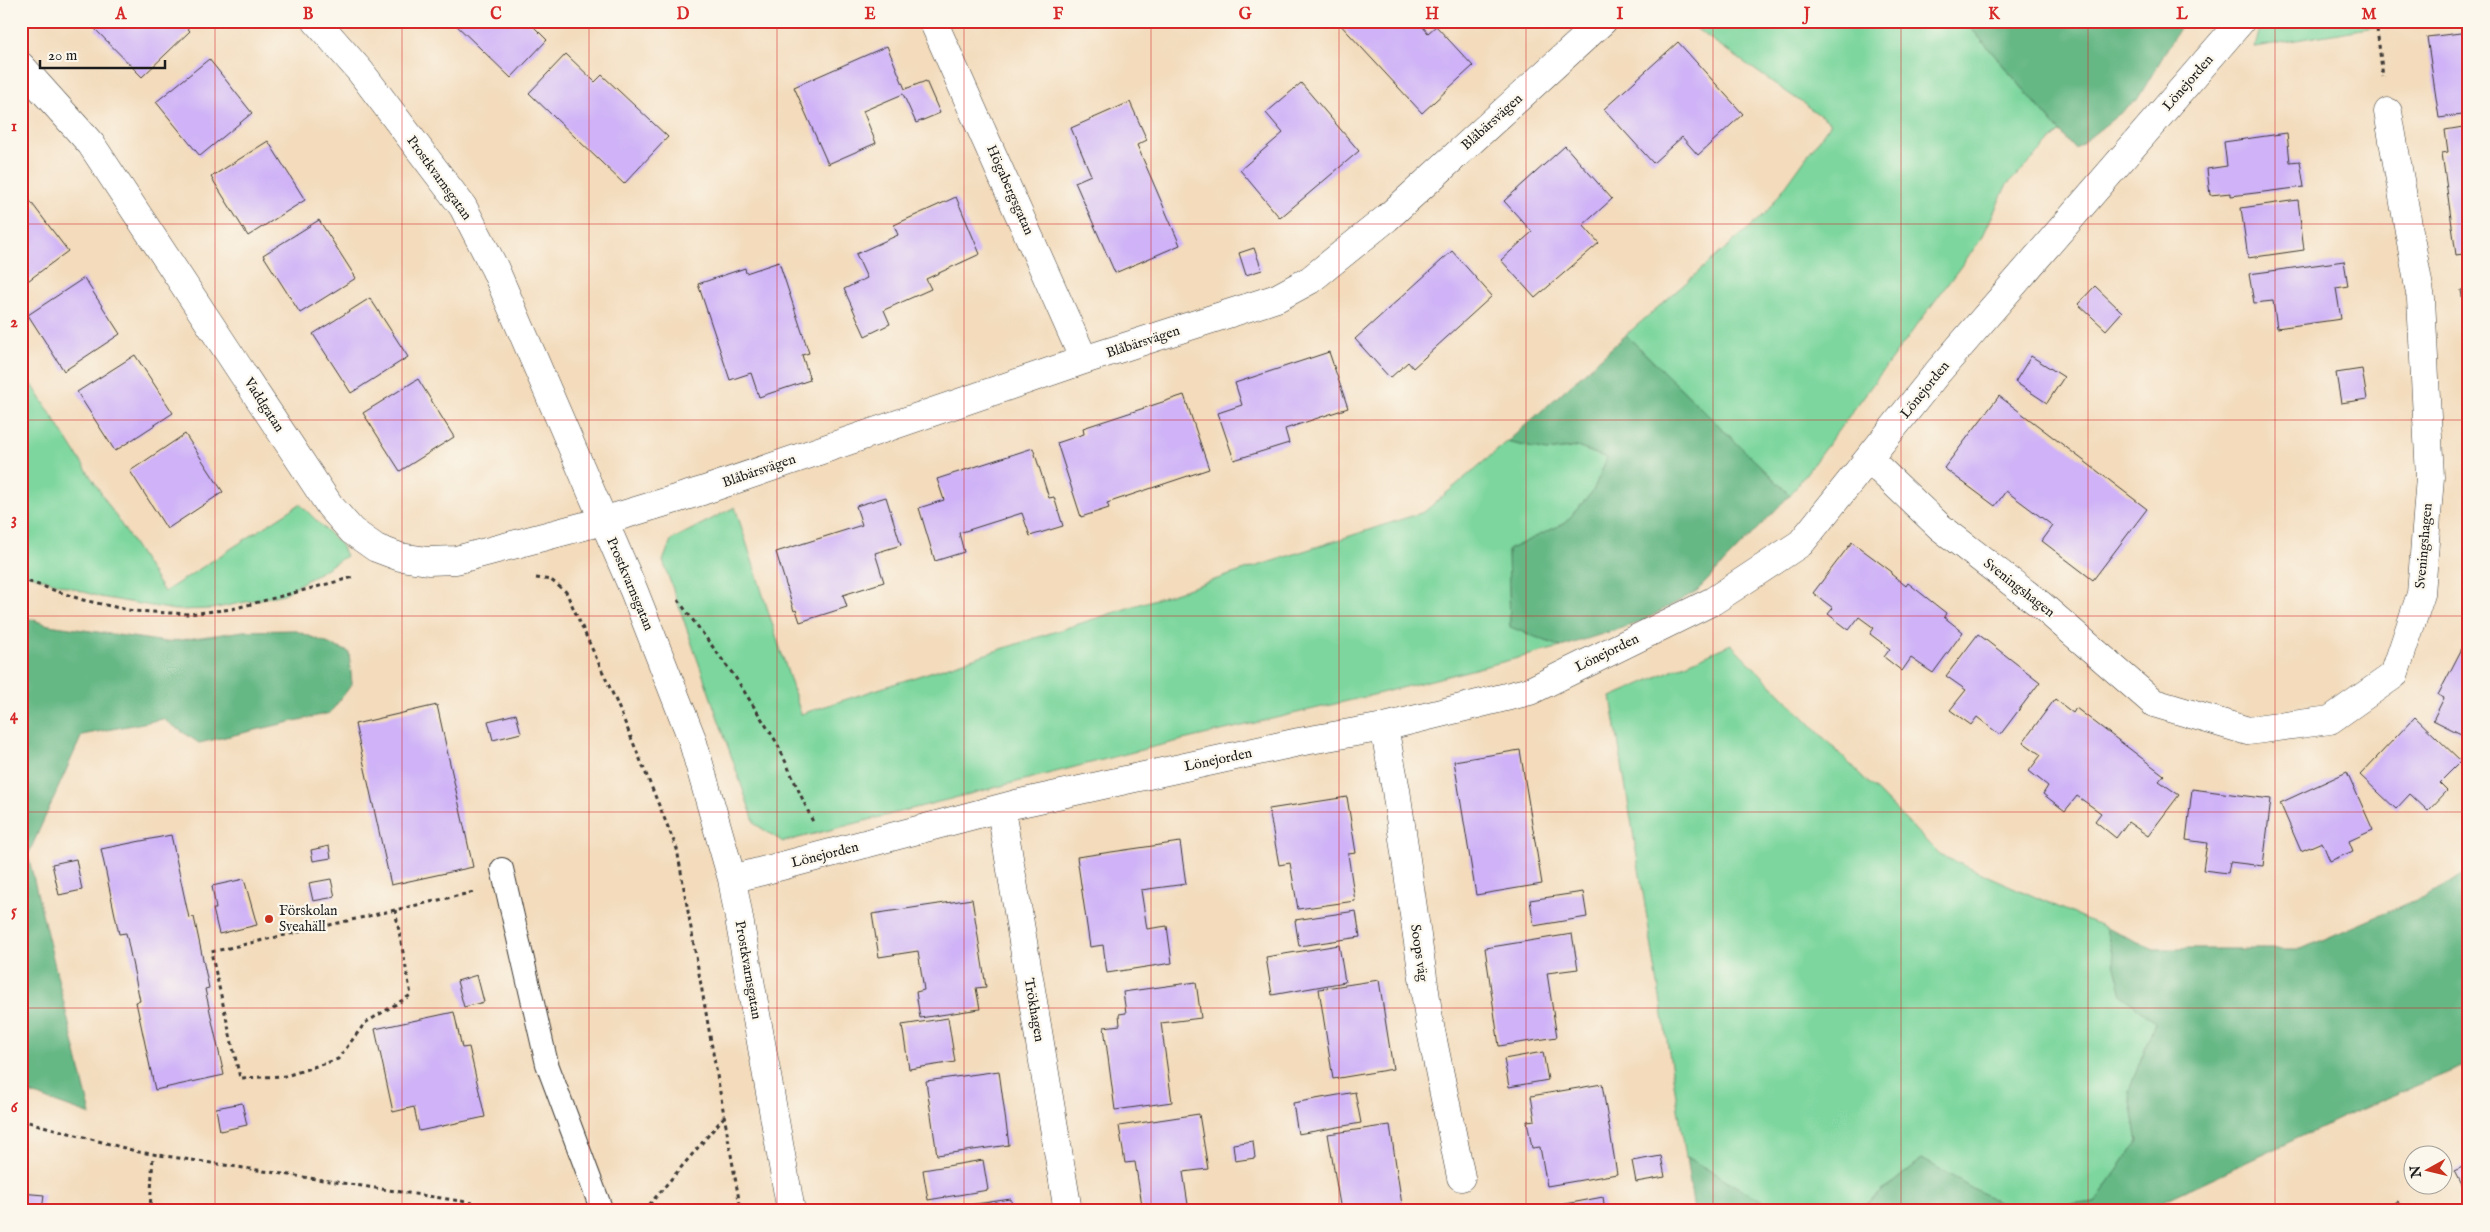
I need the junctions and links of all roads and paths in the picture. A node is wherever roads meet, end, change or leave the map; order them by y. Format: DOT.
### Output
graph roads {
  1 [pos="316,21"];
  2 [pos="933,21"];
  3 [pos="1603,21"];
  4 [pos="2241,21"];
  5 [pos="2376,21"];
  6 [pos="21,66"];
  7 [pos="2388,112"];
  8 [pos="1084,360"];
  9 [pos="1870,460"];
  10 [pos="603,521"];
  11 [pos="534,577"];
  12 [pos="21,579"];
  13 [pos="362,580"];
  14 [pos="673,594"];
  15 [pos="1384,727"];
  16 [pos="1001,810"];
  17 [pos="826,854"];
  18 [pos="504,877"];
  19 [pos="732,878"];
  20 [pos="395,910"];
  21 [pos="724,1117"];
  22 [pos="21,1120"];
  23 [pos="154,1154"];
  24 [pos="1461,1178"];
  25 [pos="150,1211"];
  26 [pos="526,1211"];
  27 [pos="602,1211"];
  28 [pos="644,1211"];
  29 [pos="741,1211"];
  30 [pos="790,1211"];
  31 [pos="1068,1211"];
  1 -- 10 [label="street, Prostkvarnsgatan"];
  2 -- 8 [label="street, Högabergsgatan"];
  3 -- 8 [label="street, Blåbärsvägen"];
  4 -- 9 [label="street, Lönejorden"];
  5 -- 7 [label="path"];
  6 -- 10 [label="street, Vaddgatan"];
  7 -- 9 [label="street, Sveningshagen"];
  8 -- 10 [label="street, Blåbärsvägen"];
  9 -- 15 [label="street, Lönejorden"];
  10 -- 19 [label="street, Prostkvarnsgatan"];
  11 -- 21 [label="path"];
  12 -- 13 [label="path"];
  14 -- 17 [label="path"];
  15 -- 16 [label="street, Lönejorden"];
  15 -- 24 [label="street, Soops väg"];
  16 -- 17 [label="street, Lönejorden"];
  16 -- 31 [label="street, Trökhagen"];
  17 -- 19 [label="street, Lönejorden"];
  18 -- 20 [label="path"];
  18 -- 27 [label="lane"];
  19 -- 30 [label="street, Prostkvarnsgatan"];
  20 -- 20 [label="path"];
  21 -- 28 [label="path"];
  21 -- 29 [label="path"];
  22 -- 23 [label="path"];
  23 -- 25 [label="path"];
  23 -- 26 [label="path"];
}
